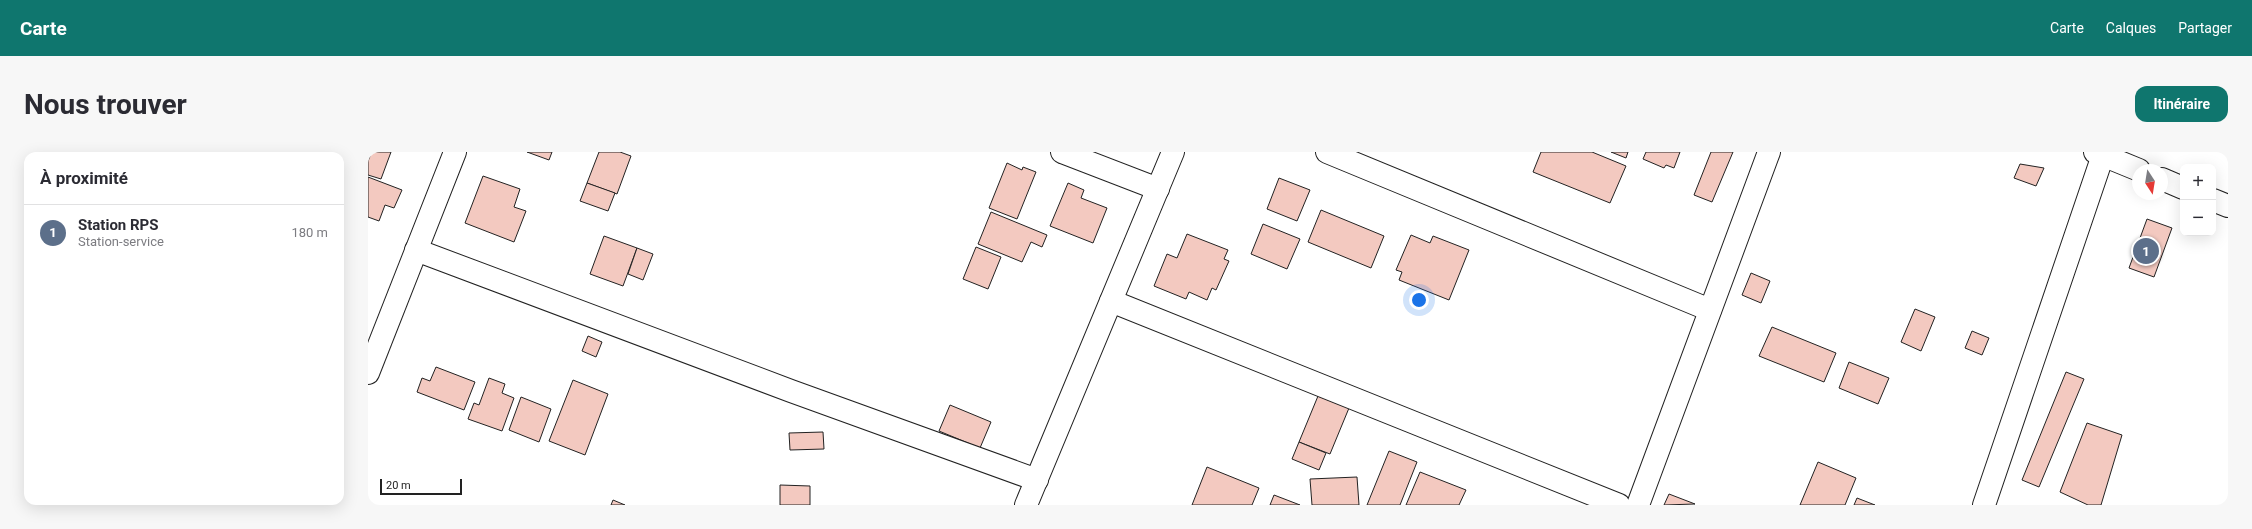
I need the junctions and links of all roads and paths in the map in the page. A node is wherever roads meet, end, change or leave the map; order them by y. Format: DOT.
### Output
graph roads {
  1 [pos="455,152"];
  2 [pos="1062,152"];
  3 [pos="1174,152"];
  4 [pos="1327,152"];
  5 [pos="1769,152"];
  6 [pos="2099,154"];
  7 [pos="2132,167"];
  8 [pos="2168,182"];
  9 [pos="2180,187"];
  10 [pos="1158,189"];
  11 [pos="2216,201"];
  12 [pos="2228,206"];
  13 [pos="416,250"];
  14 [pos="1111,301"];
  15 [pos="1710,310"];
  16 [pos="368,373"];
  17 [pos="1037,480"];
  18 [pos="1026,505"];
  19 [pos="1619,505"];
  20 [pos="1638,505"];
  21 [pos="1984,505"];
  1 -- 13 [label="street"];
  2 -- 10 [label="street"];
  3 -- 10 [label="street"];
  4 -- 15 [label="street"];
  5 -- 15 [label="street"];
  6 -- 7 [label="street"];
  6 -- 21 [label="street"];
  8 -- 9 [label="street"];
  10 -- 14 [label="street"];
  11 -- 12 [label="street"];
  13 -- 16 [label="street"];
  13 -- 17 [label="street"];
  14 -- 17 [label="street"];
  14 -- 19 [label="street"];
  15 -- 20 [label="street"];
  17 -- 18 [label="street"];
}
